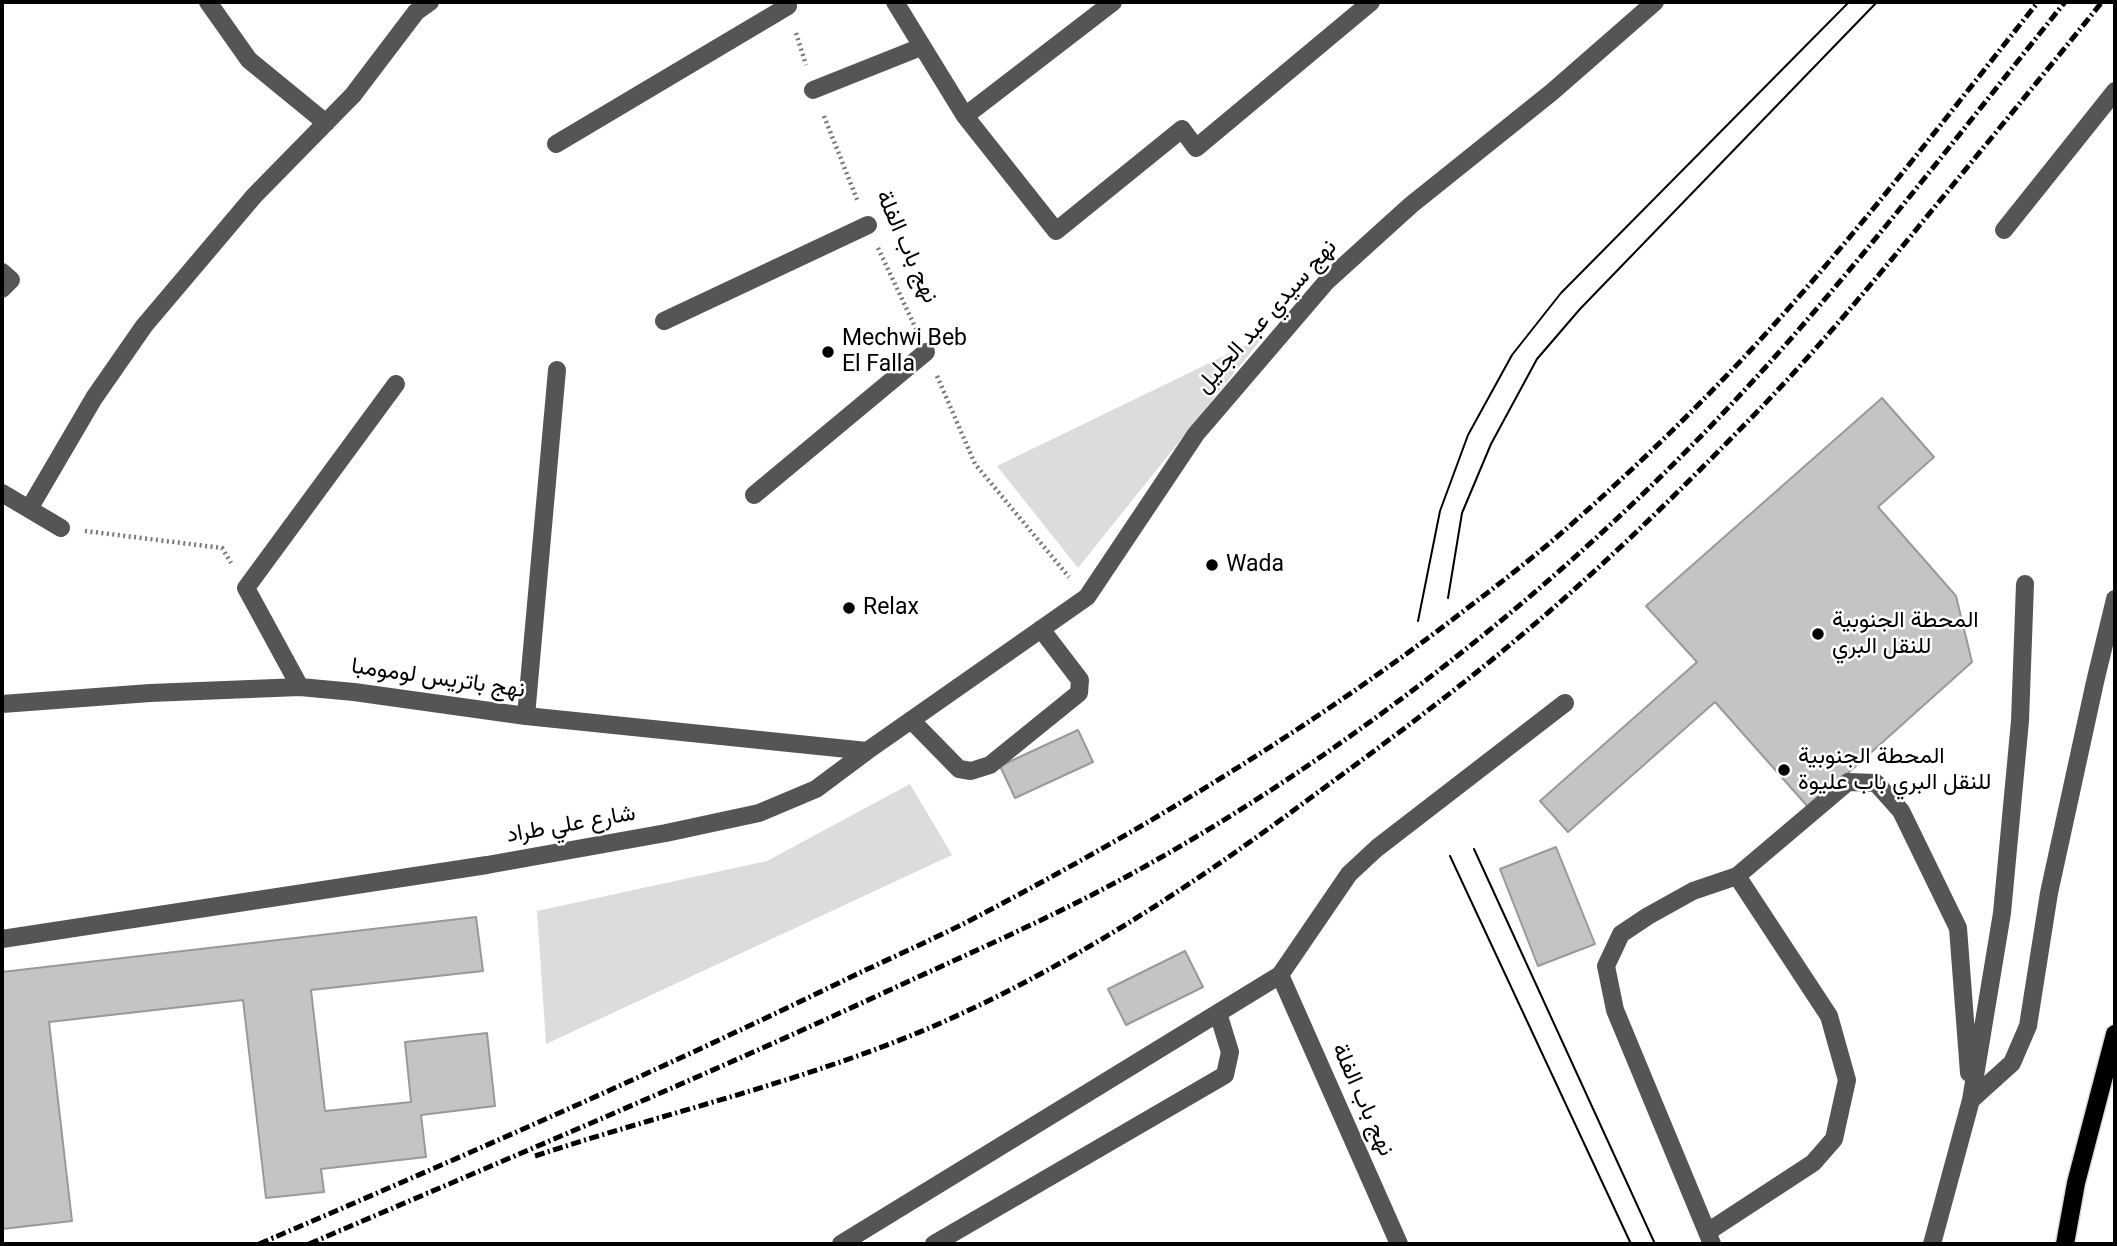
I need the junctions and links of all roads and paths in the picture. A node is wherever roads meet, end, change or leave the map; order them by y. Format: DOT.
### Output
graph roads {
  1 [pos="208,2"];
  2 [pos="430,2"];
  3 [pos="895,2"];
  4 [pos="1113,2"];
  5 [pos="1371,2"];
  6 [pos="1655,2"];
  7 [pos="788,6"];
  8 [pos="921,47"];
  9 [pos="813,90"];
  10 [pos="2115,91"];
  11 [pos="965,116"];
  12 [pos="326,123"];
  13 [pos="556,144"];
  14 [pos="867,225"];
  15 [pos="2004,230"];
  16 [pos="2,272"];
  17 [pos="2,289"];
  18 [pos="664,321"];
  19 [pos="926,352"];
  20 [pos="557,370"];
  21 [pos="396,384"];
  22 [pos="2,493"];
  23 [pos="754,495"];
  24 [pos="29,509"];
  25 [pos="61,528"];
  26 [pos="2025,584"];
  27 [pos="246,588"];
  28 [pos="1087,597"];
  29 [pos="2115,599"];
  30 [pos="1041,629"];
  31 [pos="300,687"];
  32 [pos="1565,703"];
  33 [pos="2,704"];
  34 [pos="526,716"];
  35 [pos="911,720"];
  36 [pos="867,751"];
  37 [pos="1737,876"];
  38 [pos="2,939"];
  39 [pos="1280,975"];
  40 [pos="1218,1013"];
  41 [pos="2115,1034"];
  42 [pos="1971,1100"];
  43 [pos="1710,1238"];
  44 [pos="841,1244"];
  45 [pos="934,1244"];
  46 [pos="1399,1244"];
  47 [pos="1932,1244"];
  48 [pos="2065,1244"];
  1 -- 12 [label="street"];
  2 -- 12 [label="street"];
  3 -- 8 [label="street"];
  4 -- 11 [label="street"];
  5 -- 11 [label="street"];
  6 -- 28 [label="street, نهج سيدي عبد الجليل"];
  7 -- 9 [label="path, نهج باب الفلة"];
  7 -- 13 [label="street"];
  8 -- 9 [label="street"];
  8 -- 11 [label="street"];
  9 -- 14 [label="path, نهج باب الفلة"];
  10 -- 15 [label="street"];
  12 -- 24 [label="street"];
  14 -- 18 [label="street"];
  14 -- 19 [label="path, نهج باب الفلة"];
  16 -- 17 [label="street"];
  19 -- 23 [label="street"];
  19 -- 28 [label="path, نهج باب الفلة"];
  20 -- 34 [label="street"];
  21 -- 27 [label="street"];
  22 -- 24 [label="street"];
  24 -- 25 [label="street"];
  25 -- 27 [label="path"];
  26 -- 42 [label="street"];
  27 -- 31 [label="street"];
  28 -- 30 [label="street, شارع علي طراد"];
  29 -- 42 [label="street"];
  30 -- 35 [label="street, شارع علي طراد"];
  30 -- 35 [label="street"];
  31 -- 33 [label="street, نهج باتريس لومومبا"];
  31 -- 34 [label="street, نهج باتريس لومومبا"];
  32 -- 39 [label="street"];
  34 -- 36 [label="street, نهج باتريس لومومبا"];
  35 -- 36 [label="street, شارع علي طراد"];
  36 -- 38 [label="street, شارع علي طراد"];
  37 -- 42 [label="street"];
  37 -- 43 [label="street"];
  37 -- 43 [label="street"];
  39 -- 40 [label="street"];
  39 -- 46 [label="street, نهج باب الفلة"];
  40 -- 44 [label="street"];
  40 -- 45 [label="street"];
  41 -- 48 [label="main road"];
  42 -- 47 [label="street"];
}
